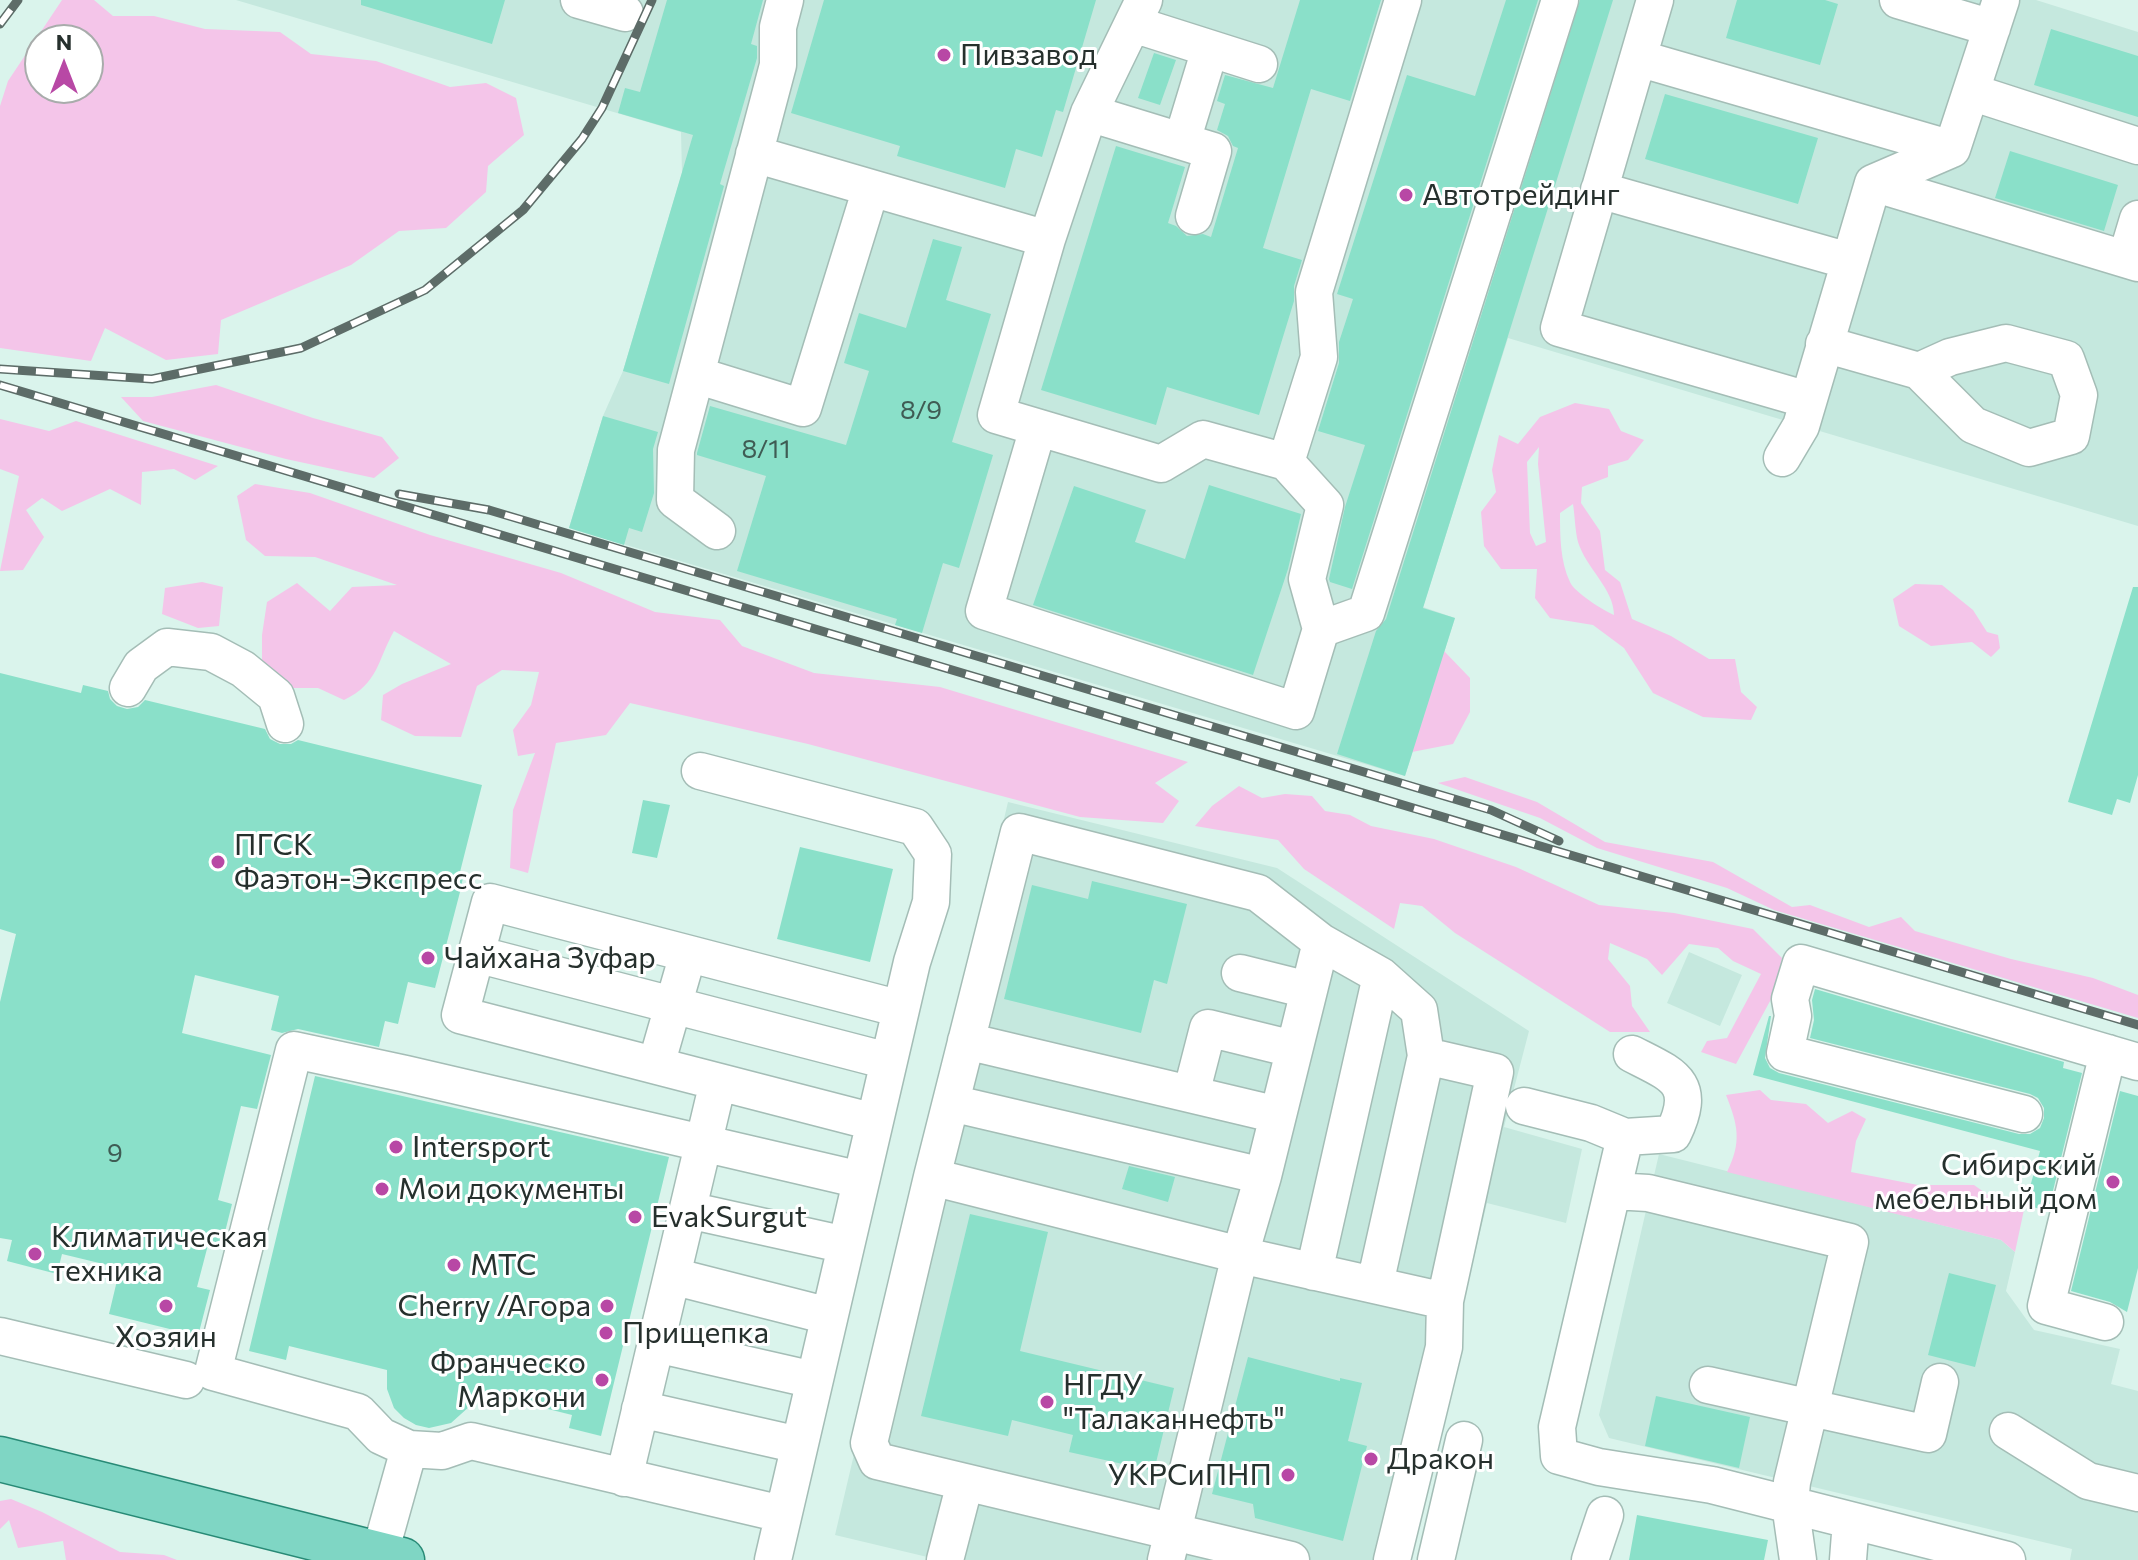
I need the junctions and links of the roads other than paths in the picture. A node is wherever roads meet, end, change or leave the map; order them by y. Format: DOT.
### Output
graph roads {
  1 [pos="579,0"];
  2 [pos="785,0"];
  3 [pos="1403,0"];
  4 [pos="1560,0"];
  5 [pos="1655,0"];
  6 [pos="1898,0"];
  7 [pos="1139,12"];
  8 [pos="625,13"];
  9 [pos="1996,14"];
  10 [pos="1210,49"];
  11 [pos="1638,58"];
  12 [pos="1259,64"];
  13 [pos="1971,92"];
  14 [pos="1089,113"];
  15 [pos="1182,141"];
  16 [pos="2138,146"];
  17 [pos="1952,149"];
  18 [pos="754,154"];
  19 [pos="1873,183"];
  20 [pos="871,188"];
  21 [pos="1599,190"];
  22 [pos="1194,216"];
  23 [pos="2138,219"];
  24 [pos="1047,239"];
  25 [pos="1849,261"];
  26 [pos="2132,261"];
  27 [pos="1824,344"];
  28 [pos="1919,371"];
  29 [pos="696,375"];
  30 [pos="1808,400"];
  31 [pos="1038,428"];
  32 [pos="1782,458"];
  33 [pos="1286,462"];
  34 [pos="717,531"];
  35 [pos="1321,629"];
  36 [pos="128,688"];
  37 [pos="285,724"];
  38 [pos="700,771"];
  39 [pos="1321,942"];
  40 [pos="476,954"];
  41 [pos="688,954"];
  42 [pos="1240,973"];
  43 [pos="1381,976"];
  44 [pos="1308,990"];
  45 [pos="673,1005"];
  46 [pos="901,1009"];
  47 [pos="966,1041"];
  48 [pos="1293,1049"];
  49 [pos="1632,1054"];
  50 [pos="1426,1056"];
  51 [pos="2123,1058"];
  52 [pos="888,1061"];
  53 [pos="656,1065"];
  54 [pos="718,1082"];
  55 [pos="1191,1094"];
  56 [pos="951,1103"];
  57 [pos="1524,1106"];
  58 [pos="2024,1114"];
  59 [pos="1278,1115"];
  60 [pos="874,1122"];
  61 [pos="1625,1137"];
  62 [pos="703,1144"];
  63 [pos="1263,1176"];
  64 [pos="932,1177"];
  65 [pos="861,1180"];
  66 [pos="1614,1191"];
  67 [pos="688,1210"];
  68 [pos="846,1245"];
  69 [pos="1240,1255"];
  70 [pos="1314,1272"];
  71 [pos="672,1276"];
  72 [pos="1375,1284"];
  73 [pos="1445,1301"];
  74 [pos="829,1316"];
  75 [pos="2105,1322"];
  76 [pos="0,1336"];
  77 [pos="656,1344"];
  78 [pos="186,1380"];
  79 [pos="814,1380"];
  80 [pos="1940,1382"];
  81 [pos="1708,1385"];
  82 [pos="1811,1408"];
  83 [pos="640,1409"];
  84 [pos="2008,1431"];
  85 [pos="1464,1440"];
  86 [pos="799,1445"];
  87 [pos="409,1449"];
  88 [pos="0,1459"];
  89 [pos="624,1478"];
  90 [pos="965,1483"];
  91 [pos="2138,1493"];
  92 [pos="1790,1504"];
  93 [pos="782,1514"];
  94 [pos="1605,1515"];
  95 [pos="1851,1521"];
  96 [pos="1169,1546"];
  97 [pos="387,1558"];
  98 [pos="773,1560"];
  99 [pos="945,1560"];
  100 [pos="1291,1560"];
  101 [pos="1392,1560"];
  102 [pos="1436,1560"];
  103 [pos="1590,1560"];
  104 [pos="1798,1560"];
  105 [pos="1848,1560"];
  106 [pos="2007,1560"];
  1 -- 8 [label="lane"];
  2 -- 18 [label="lane"];
  3 -- 33 [label="lane"];
  4 -- 35 [label="lane"];
  5 -- 11 [label="lane"];
  6 -- 9 [label="lane"];
  7 -- 10 [label="lane"];
  7 -- 14 [label="lane"];
  9 -- 13 [label="lane"];
  10 -- 12 [label="lane"];
  10 -- 15 [label="lane"];
  11 -- 17 [label="lane"];
  11 -- 21 [label="lane"];
  13 -- 16 [label="lane"];
  13 -- 17 [label="lane"];
  14 -- 15 [label="lane"];
  14 -- 24 [label="lane"];
  15 -- 22 [label="lane"];
  17 -- 19 [label="lane"];
  18 -- 20 [label="lane"];
  18 -- 29 [label="lane"];
  19 -- 25 [label="lane"];
  19 -- 26 [label="lane"];
  20 -- 24 [label="lane"];
  20 -- 29 [label="lane"];
  21 -- 25 [label="lane"];
  21 -- 30 [label="lane"];
  23 -- 26 [label="lane"];
  24 -- 31 [label="lane"];
  25 -- 27 [label="lane"];
  27 -- 28 [label="lane"];
  27 -- 30 [label="lane"];
  29 -- 34 [label="lane"];
  30 -- 32 [label="lane"];
  31 -- 33 [label="lane"];
  31 -- 35 [label="lane"];
  33 -- 35 [label="lane"];
  36 -- 37 [label="lane"];
  38 -- 46 [label="lane"];
  39 -- 43 [label="lane"];
  39 -- 44 [label="lane"];
  39 -- 47 [label="lane"];
  40 -- 41 [label="lane"];
  40 -- 45 [label="lane"];
  40 -- 53 [label="lane"];
  41 -- 45 [label="lane"];
  41 -- 46 [label="lane"];
  42 -- 44 [label="lane"];
  43 -- 50 [label="lane"];
  43 -- 70 [label="lane"];
  44 -- 48 [label="lane"];
  45 -- 52 [label="lane"];
  45 -- 53 [label="lane"];
  46 -- 52 [label="lane"];
  47 -- 55 [label="lane"];
  47 -- 56 [label="lane"];
  48 -- 55 [label="lane"];
  48 -- 59 [label="lane"];
  49 -- 61 [label="lane"];
  50 -- 72 [label="lane"];
  50 -- 73 [label="lane"];
  51 -- 58 [label="lane"];
  51 -- 75 [label="lane"];
  52 -- 60 [label="lane"];
  53 -- 54 [label="lane"];
  54 -- 60 [label="lane"];
  54 -- 62 [label="lane"];
  55 -- 59 [label="lane"];
  56 -- 63 [label="lane"];
  56 -- 64 [label="lane"];
  57 -- 61 [label="lane"];
  59 -- 63 [label="lane"];
  60 -- 65 [label="lane"];
  61 -- 66 [label="lane"];
  62 -- 65 [label="lane"];
  62 -- 67 [label="lane"];
  62 -- 87 [label="lane"];
  63 -- 69 [label="lane"];
  64 -- 69 [label="lane"];
  64 -- 90 [label="lane"];
  65 -- 68 [label="lane"];
  66 -- 82 [label="lane"];
  66 -- 92 [label="lane"];
  67 -- 68 [label="lane"];
  67 -- 71 [label="lane"];
  68 -- 74 [label="lane"];
  69 -- 70 [label="lane"];
  69 -- 96 [label="lane"];
  70 -- 72 [label="lane"];
  71 -- 74 [label="lane"];
  71 -- 77 [label="lane"];
  72 -- 73 [label="lane"];
  73 -- 101 [label="lane"];
  74 -- 79 [label="lane"];
  76 -- 78 [label="lane"];
  77 -- 79 [label="lane"];
  77 -- 83 [label="lane"];
  79 -- 86 [label="lane"];
  80 -- 82 [label="lane"];
  81 -- 82 [label="lane"];
  82 -- 92 [label="lane"];
  83 -- 86 [label="lane"];
  83 -- 89 [label="lane"];
  84 -- 91 [label="lane"];
  85 -- 102 [label="lane"];
  86 -- 93 [label="lane"];
  87 -- 89 [label="lane"];
  87 -- 97 [label="lane"];
  88 -- 97 [label="main road"];
  89 -- 93 [label="lane"];
  90 -- 96 [label="lane"];
  90 -- 99 [label="lane"];
  92 -- 95 [label="lane"];
  92 -- 104 [label="lane"];
  93 -- 98 [label="lane"];
  94 -- 103 [label="lane"];
  95 -- 105 [label="lane"];
  95 -- 106 [label="lane"];
  96 -- 100 [label="lane"];
}
